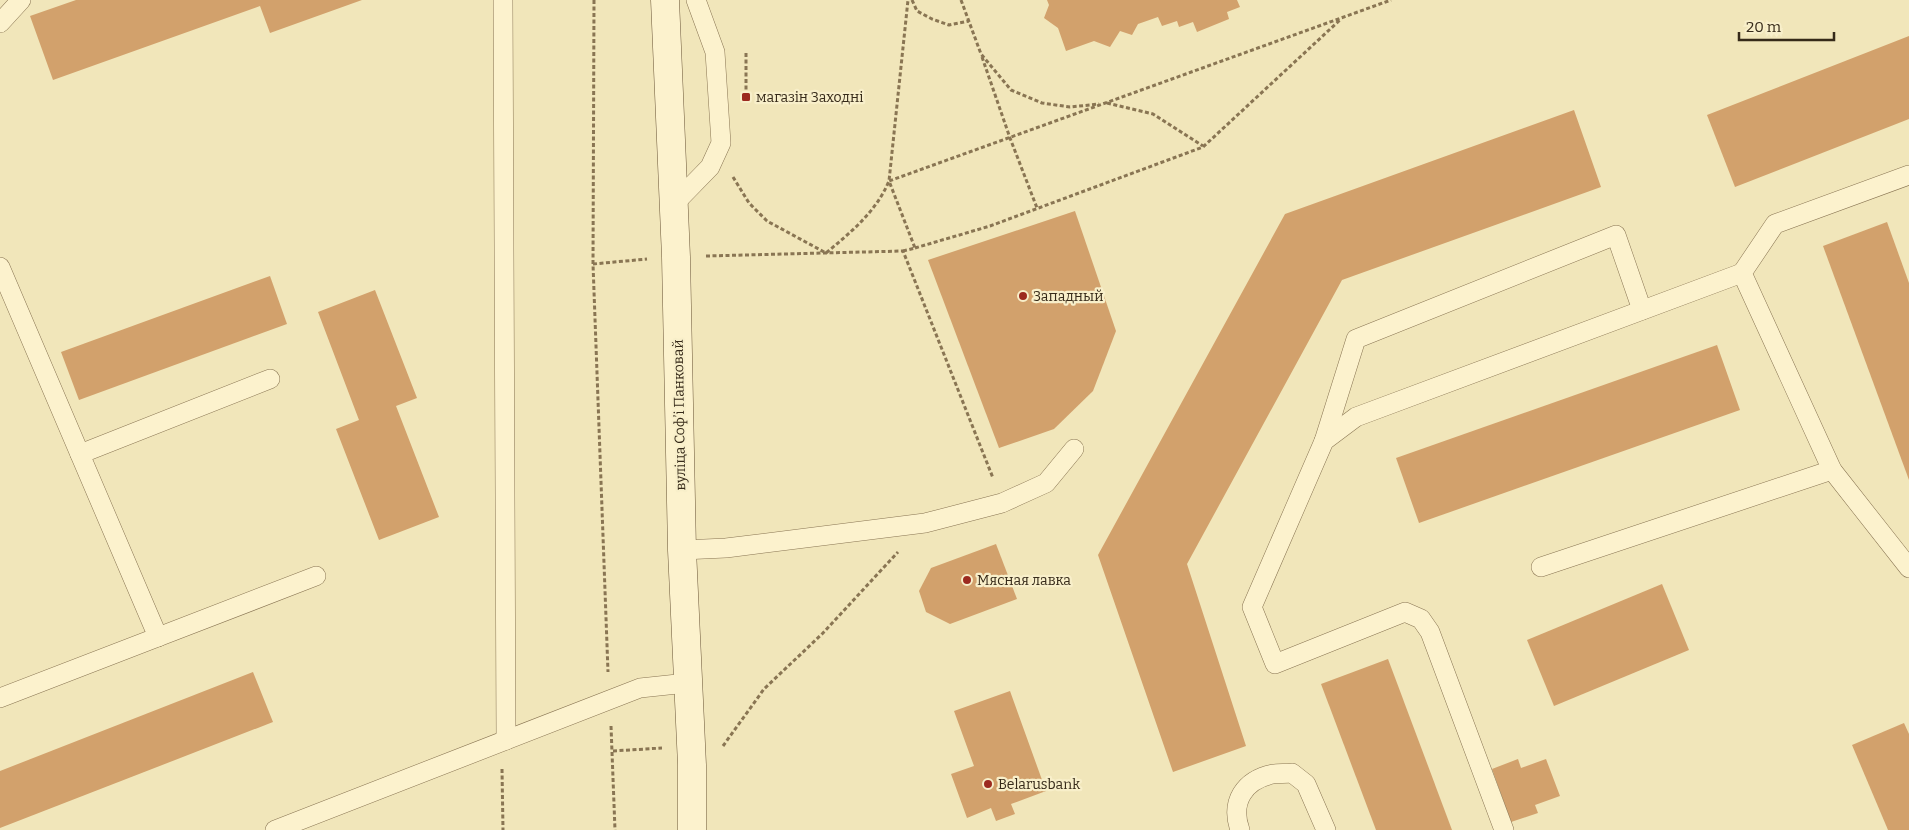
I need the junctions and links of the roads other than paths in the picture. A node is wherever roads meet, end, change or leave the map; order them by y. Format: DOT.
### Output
graph roads {
  1 [pos="20,0"];
  2 [pos="502,0"];
  3 [pos="665,0"];
  4 [pos="696,0"];
  5 [pos="0,23"];
  6 [pos="1909,175"];
  7 [pos="673,205"];
  8 [pos="0,267"];
  9 [pos="1742,273"];
  10 [pos="1642,310"];
  11 [pos="270,379"];
  12 [pos="1324,441"];
  13 [pos="1074,449"];
  14 [pos="80,454"];
  15 [pos="1832,470"];
  16 [pos="682,550"];
  17 [pos="1542,567"];
  18 [pos="1909,568"];
  19 [pos="316,576"];
  20 [pos="158,637"];
  21 [pos="687,683"];
  22 [pos="0,698"];
  23 [pos="506,740"];
  24 [pos="275,830"];
  25 [pos="692,830"];
  26 [pos="1240,830"];
  27 [pos="1326,830"];
  28 [pos="1504,830"];
  1 -- 5 [label="lane"];
  2 -- 23 [label="lane"];
  3 -- 7 [label="main road, вуліца Софʼі Панковай"];
  4 -- 7 [label="lane"];
  6 -- 9 [label="lane"];
  7 -- 16 [label="main road, вуліца Софʼі Панковай"];
  8 -- 14 [label="lane"];
  9 -- 10 [label="lane"];
  9 -- 15 [label="lane"];
  10 -- 12 [label="lane"];
  10 -- 12 [label="lane"];
  11 -- 14 [label="lane"];
  12 -- 28 [label="lane"];
  13 -- 16 [label="lane"];
  14 -- 20 [label="lane"];
  15 -- 17 [label="lane"];
  15 -- 18 [label="lane"];
  16 -- 21 [label="main road, вуліца Софʼі Панковай"];
  19 -- 20 [label="lane"];
  20 -- 22 [label="lane"];
  21 -- 23 [label="lane"];
  21 -- 25 [label="main road, вуліца Софʼі Панковай"];
  23 -- 24 [label="lane"];
  26 -- 27 [label="lane"];
}
